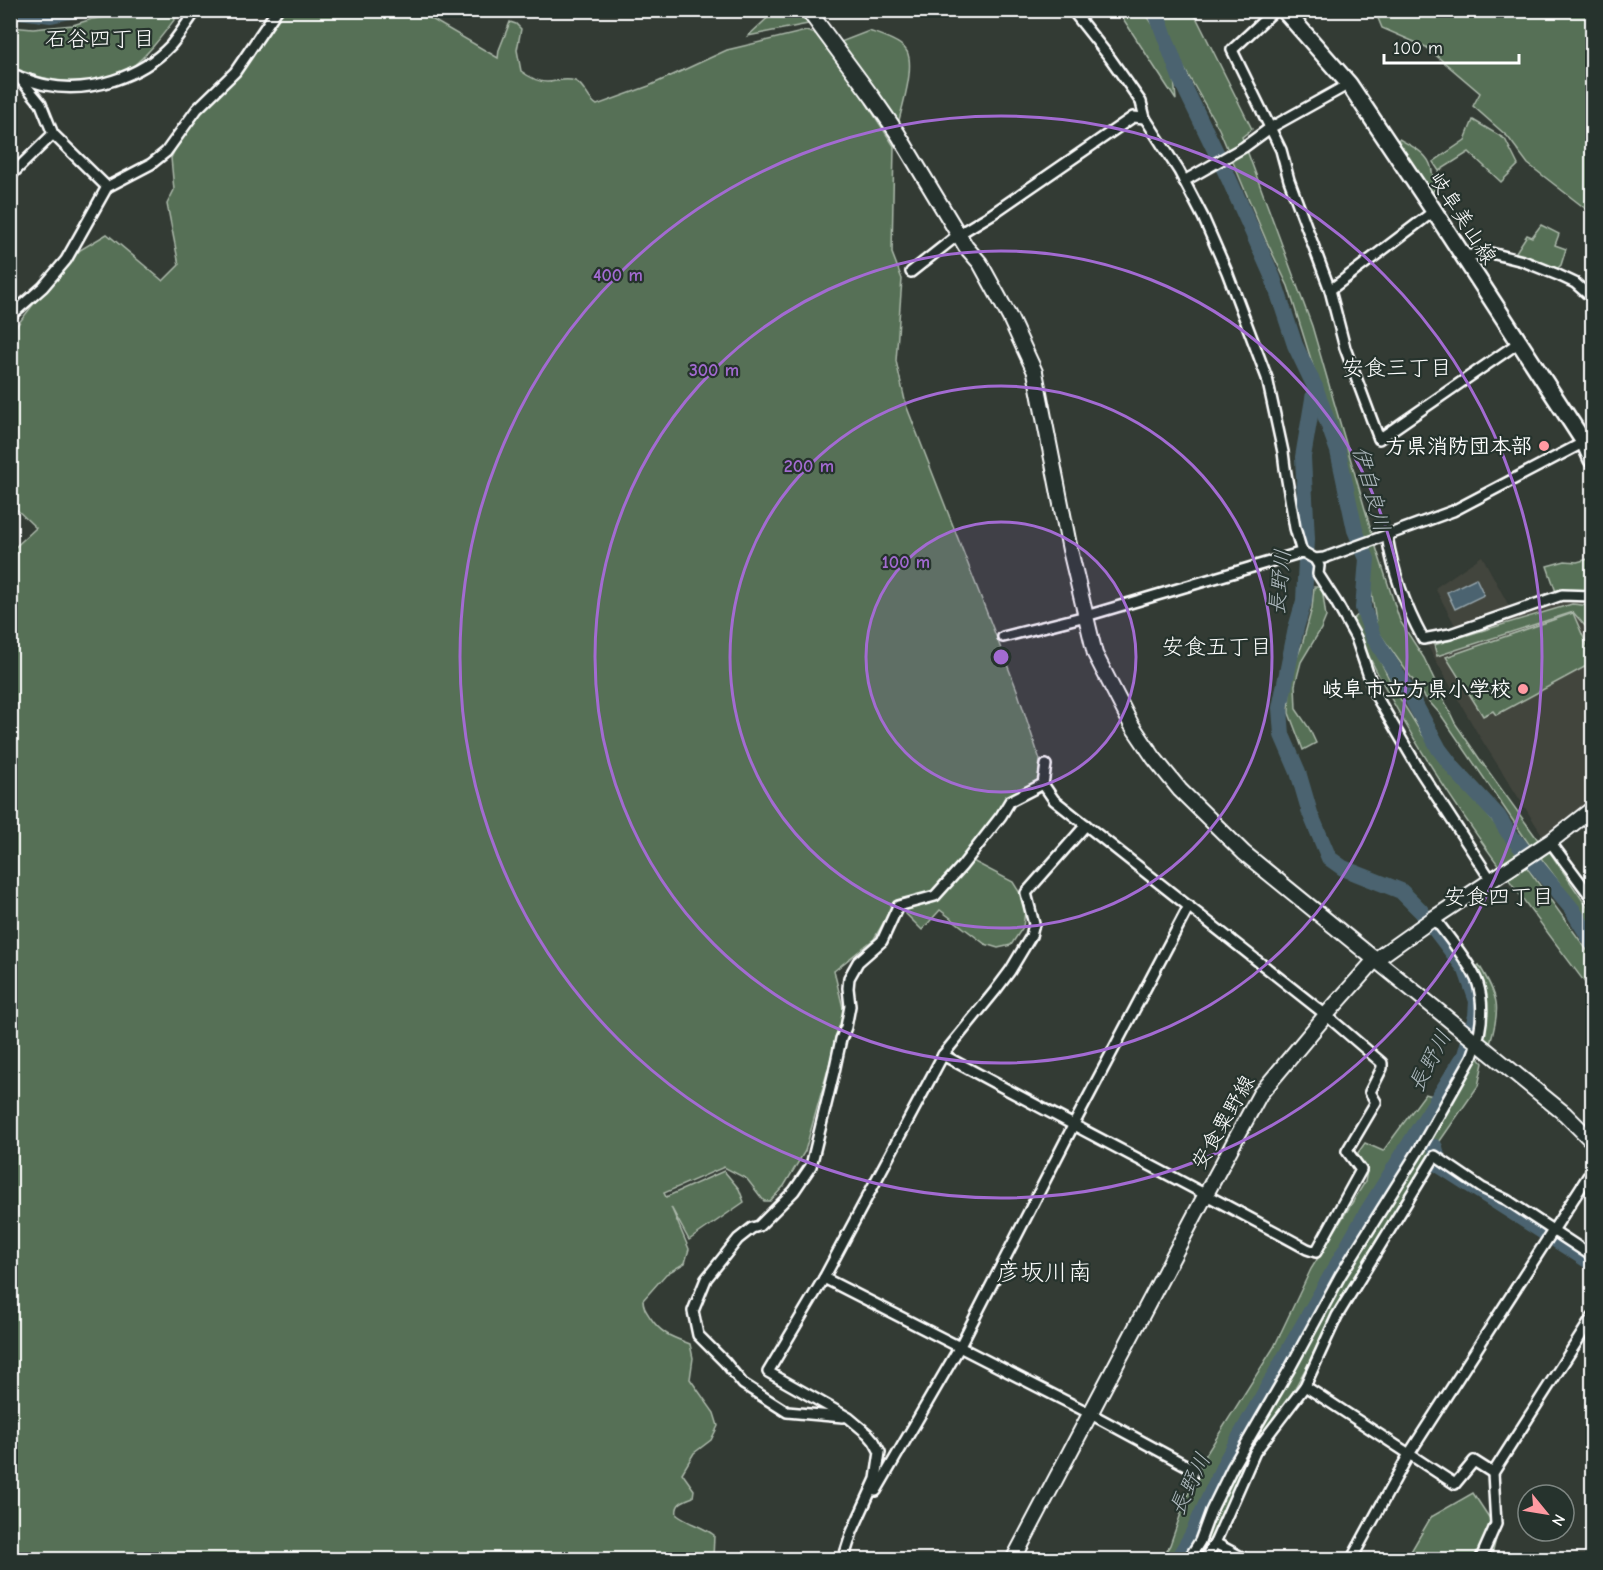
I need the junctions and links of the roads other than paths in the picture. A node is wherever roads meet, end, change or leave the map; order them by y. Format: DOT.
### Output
graph roads {
  1 [pos="196,10"];
  2 [pos="277,10"];
  3 [pos="808,10"];
  4 [pos="1072,10"];
  5 [pos="1284,11"];
  6 [pos="14,75"];
  7 [pos="1349,84"];
  8 [pos="1145,118"];
  9 [pos="1270,128"];
  10 [pos="53,134"];
  11 [pos="10,176"];
  12 [pos="1184,181"];
  13 [pos="107,187"];
  14 [pos="1434,211"];
  15 [pos="959,234"];
  16 [pos="1462,256"];
  17 [pos="911,272"];
  18 [pos="1330,290"];
  19 [pos="1593,298"];
  20 [pos="10,316"];
  21 [pos="1518,343"];
  22 [pos="1588,440"];
  23 [pos="1593,460"];
  24 [pos="1385,537"];
  25 [pos="1303,552"];
  26 [pos="1319,559"];
  27 [pos="1593,596"];
  28 [pos="1086,616"];
  29 [pos="1003,637"];
  30 [pos="1046,765"];
  31 [pos="1043,784"];
  32 [pos="1593,809"];
  33 [pos="1086,825"];
  34 [pos="1553,844"];
  35 [pos="1494,878"];
  36 [pos="1593,898"];
  37 [pos="1189,906"];
  38 [pos="1433,918"];
  39 [pos="1375,960"];
  40 [pos="1326,1015"];
  41 [pos="1476,1041"];
  42 [pos="943,1055"];
  43 [pos="1073,1126"];
  44 [pos="1593,1141"];
  45 [pos="1593,1170"];
  46 [pos="1206,1194"];
  47 [pos="1551,1234"];
  48 [pos="1593,1256"];
  49 [pos="824,1278"];
  50 [pos="1593,1318"];
  51 [pos="959,1348"];
  52 [pos="1305,1386"];
  53 [pos="1091,1414"];
  54 [pos="849,1418"];
  55 [pos="1409,1454"];
  56 [pos="1493,1473"];
  57 [pos="1192,1475"];
  58 [pos="852,1532"];
  59 [pos="1215,1543"];
  60 [pos="843,1560"];
  61 [pos="1014,1560"];
  62 [pos="1188,1560"];
  63 [pos="1204,1560"];
  64 [pos="1247,1560"];
  65 [pos="1351,1560"];
  66 [pos="1480,1560"];
  1 -- 6 [label="street"];
  2 -- 13 [label="street"];
  3 -- 15 [label="street"];
  4 -- 8 [label="street"];
  5 -- 7 [label="main road, 岐阜美山線"];
  5 -- 9 [label="street"];
  6 -- 10 [label="street"];
  7 -- 9 [label="street"];
  7 -- 14 [label="main road, 岐阜美山線"];
  8 -- 12 [label="street"];
  8 -- 15 [label="street"];
  9 -- 12 [label="street"];
  9 -- 18 [label="street"];
  10 -- 11 [label="street"];
  10 -- 13 [label="street"];
  12 -- 25 [label="street"];
  13 -- 20 [label="street"];
  14 -- 16 [label="main road, 岐阜美山線"];
  14 -- 18 [label="street"];
  15 -- 17 [label="street"];
  15 -- 28 [label="street"];
  16 -- 19 [label="street"];
  16 -- 21 [label="main road, 岐阜美山線"];
  18 -- 21 [label="street"];
  21 -- 22 [label="main road, 岐阜美山線"];
  22 -- 23 [label="main road, 岐阜美山線"];
  22 -- 24 [label="street"];
  24 -- 26 [label="street"];
  24 -- 27 [label="street"];
  25 -- 26 [label="street"];
  25 -- 28 [label="street"];
  26 -- 35 [label="street"];
  28 -- 29 [label="street"];
  28 -- 39 [label="street"];
  30 -- 31 [label="street"];
  31 -- 33 [label="street"];
  31 -- 54 [label="street"];
  32 -- 34 [label="street, 安食粟野線"];
  33 -- 37 [label="street"];
  33 -- 42 [label="street"];
  34 -- 35 [label="street, 安食粟野線"];
  34 -- 36 [label="street"];
  35 -- 38 [label="street, 安食粟野線"];
  37 -- 40 [label="street"];
  37 -- 43 [label="street"];
  38 -- 39 [label="street, 安食粟野線"];
  38 -- 41 [label="street"];
  39 -- 40 [label="street, 安食粟野線"];
  39 -- 41 [label="street"];
  40 -- 46 [label="street, 安食粟野線"];
  40 -- 46 [label="street"];
  41 -- 44 [label="street"];
  41 -- 62 [label="street"];
  42 -- 43 [label="street"];
  42 -- 49 [label="street"];
  43 -- 46 [label="street"];
  43 -- 51 [label="street"];
  45 -- 47 [label="street"];
  46 -- 53 [label="street, 安食粟野線"];
  47 -- 48 [label="street"];
  47 -- 52 [label="street"];
  47 -- 55 [label="street"];
  49 -- 51 [label="street"];
  49 -- 54 [label="street"];
  50 -- 56 [label="street"];
  51 -- 53 [label="street"];
  51 -- 58 [label="street"];
  52 -- 55 [label="street"];
  52 -- 59 [label="street"];
  53 -- 57 [label="street"];
  53 -- 61 [label="street, 安食粟野線"];
  54 -- 58 [label="street"];
  55 -- 56 [label="street"];
  55 -- 65 [label="street"];
  56 -- 66 [label="street"];
  58 -- 60 [label="street"];
  59 -- 63 [label="street"];
  59 -- 64 [label="street"];
}
